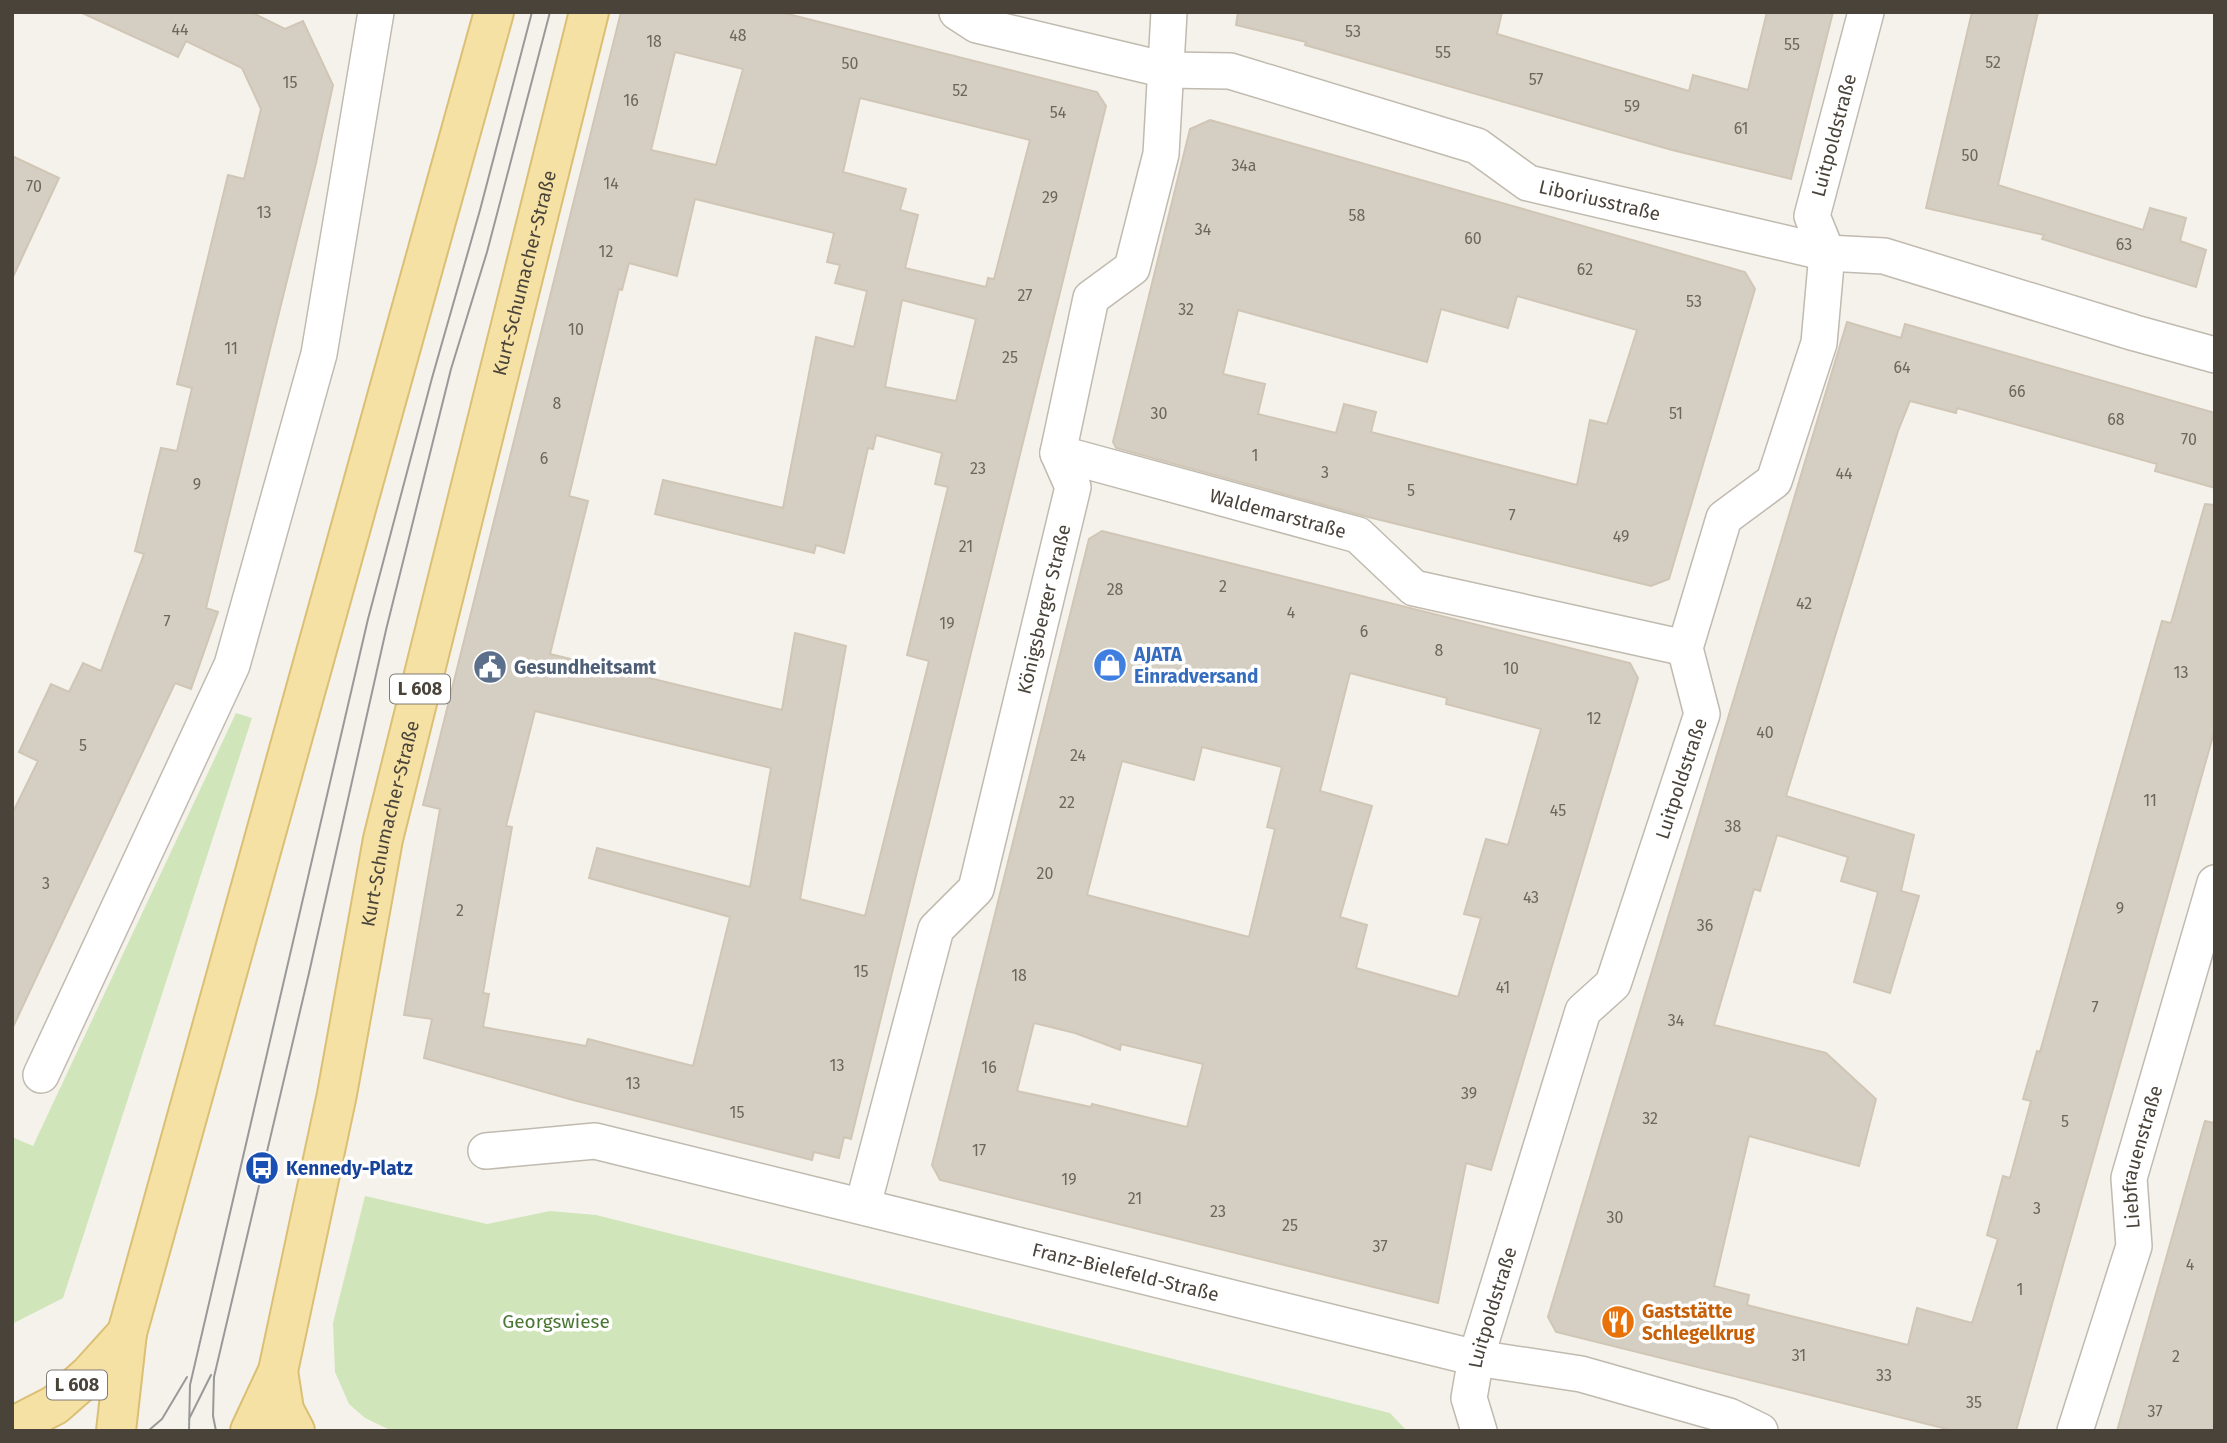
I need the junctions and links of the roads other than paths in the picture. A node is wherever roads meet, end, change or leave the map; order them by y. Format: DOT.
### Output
graph roads {
  1 [pos="376,12"];
  2 [pos="494,12"];
  3 [pos="589,12"];
  4 [pos="957,12"];
  5 [pos="1169,12"];
  6 [pos="1866,12"];
  7 [pos="1166,70"];
  8 [pos="1827,253"];
  9 [pos="2215,355"];
  10 [pos="1058,453"];
  11 [pos="1685,648"];
  12 [pos="2215,883"];
  13 [pos="41,1075"];
  14 [pos="486,1151"];
  15 [pos="863,1205"];
  16 [pos="127,1333"];
  17 [pos="1476,1358"];
  18 [pos="278,1371"];
  19 [pos="22,1427"];
  20 [pos="116,1431"];
  21 [pos="250,1431"];
  22 [pos="295,1431"];
  23 [pos="1479,1431"];
  24 [pos="1760,1431"];
  25 [pos="2075,1431"];
  1 -- 13 [label="street"];
  2 -- 16 [label="main road, L 608"];
  3 -- 18 [label="main road, Kurt-Schumacher-Straße / L 608"];
  4 -- 7 [label="street, Liboriusstraße"];
  5 -- 7 [label="street"];
  6 -- 8 [label="street, Luitpoldstraße"];
  7 -- 8 [label="street, Liboriusstraße"];
  7 -- 10 [label="street"];
  8 -- 9 [label="street, Liboriusstraße"];
  8 -- 11 [label="street, Luitpoldstraße"];
  10 -- 11 [label="street, Waldemarstraße"];
  10 -- 15 [label="street, Königsberger Straße"];
  11 -- 17 [label="street, Luitpoldstraße"];
  12 -- 25 [label="street, Liebfrauenstraße"];
  14 -- 15 [label="street, Franz-Bielefeld-Straße"];
  15 -- 17 [label="street, Franz-Bielefeld-Straße"];
  16 -- 19 [label="main road, L 608"];
  16 -- 20 [label="main road, L 608"];
  17 -- 23 [label="street, Luitpoldstraße"];
  17 -- 24 [label="street, Franz-Bielefeld-Straße"];
  18 -- 21 [label="main road, Kurt-Schumacher-Straße / L 608"];
  18 -- 22 [label="main road, L 608"];
}
